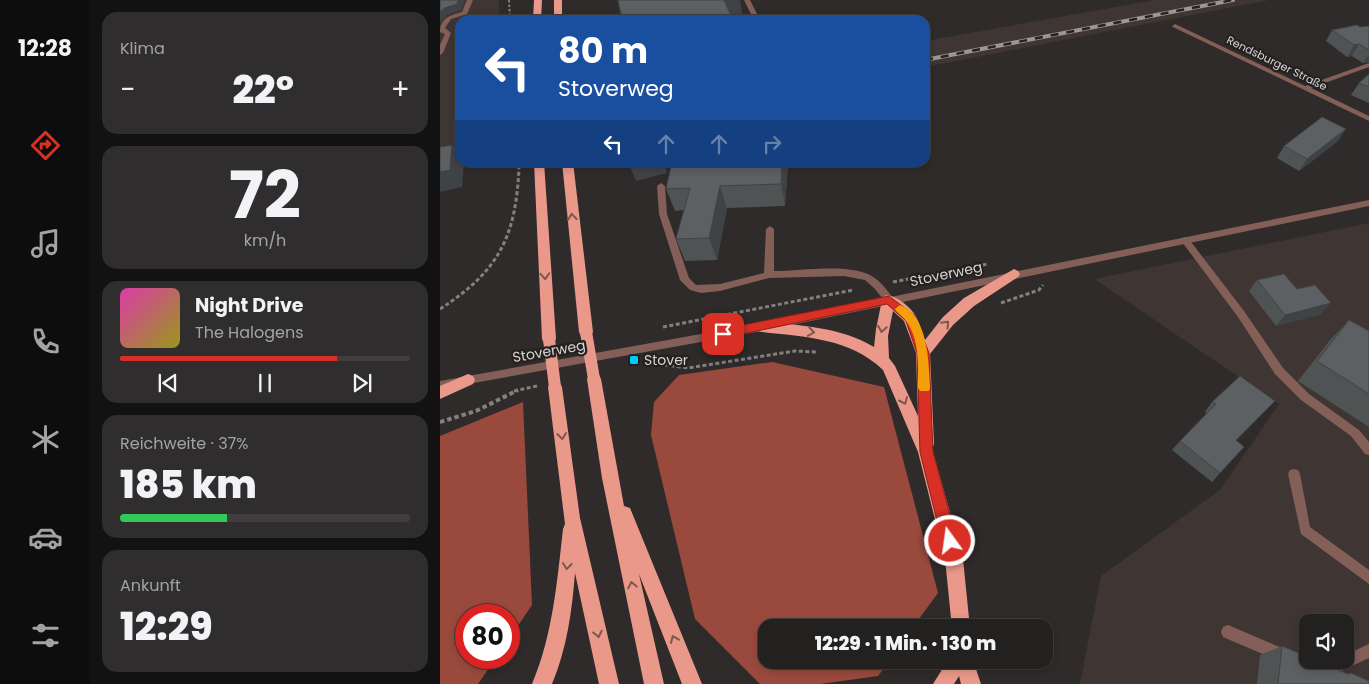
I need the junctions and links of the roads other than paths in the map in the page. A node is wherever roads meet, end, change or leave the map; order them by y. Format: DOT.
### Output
graph roads {
  1 [pos="470,0"];
  2 [pos="538,0"];
  3 [pos="558,0"];
  4 [pos="747,0"];
  5 [pos="459,15"];
  6 [pos="537,15"];
  7 [pos="558,15"];
  8 [pos="754,15"];
  9 [pos="455,16"];
  10 [pos="1175,26"];
  11 [pos="441,30"];
  12 [pos="440,53"];
  13 [pos="1369,65"];
  14 [pos="1305,88"];
  15 [pos="1369,119"];
  16 [pos="539,167"];
  17 [pos="568,167"];
  18 [pos="661,186"];
  19 [pos="1369,203"];
  20 [pos="770,229"];
  21 [pos="1185,240"];
  22 [pos="1014,274"];
  23 [pos="769,275"];
  24 [pos="889,300"];
  25 [pos="762,327"];
  26 [pos="923,353"];
  27 [pos="882,358"];
  28 [pos="468,380"];
  29 [pos="440,385"];
  30 [pos="440,393"];
  31 [pos="1369,450"];
  32 [pos="926,452"];
  33 [pos="1294,474"];
  34 [pos="610,478"];
  35 [pos="572,518"];
  36 [pos="1369,578"];
  37 [pos="960,619"];
  38 [pos="1228,632"];
  39 [pos="1369,651"];
  40 [pos="953,669"];
  41 [pos="967,669"];
  42 [pos="542,684"];
  43 [pos="609,684"];
  44 [pos="654,684"];
  45 [pos="692,684"];
  46 [pos="944,684"];
  47 [pos="971,684"];
  1 -- 5 [label="street"];
  2 -- 6 [label="highway"];
  3 -- 7 [label="highway"];
  4 -- 8 [label="street"];
  9 -- 11 [label="street"];
  10 -- 14 [label="street, Rendsburger Straße"];
  11 -- 12 [label="street"];
  13 -- 14 [label="street"];
  14 -- 15 [label="street, Rendsburger Straße"];
  16 -- 35 [label="highway, one-way, bridge"];
  34 -- 17 [label="highway, one-way, bridge"];
  18 -- 23 [label="street"];
  19 -- 21 [label="street, Stoverweg"];
  20 -- 23 [label="street"];
  21 -- 22 [label="street, Stoverweg"];
  21 -- 31 [label="street"];
  22 -- 24 [label="street, Stoverweg"];
  26 -- 22 [label="highway, one-way"];
  23 -- 24 [label="street"];
  24 -- 25 [label="street, Stoverweg"];
  24 -- 26 [label="highway"];
  24 -- 27 [label="highway, one-way"];
  25 -- 27 [label="highway, one-way"];
  25 -- 28 [label="street, Stoverweg"];
  26 -- 32 [label="highway"];
  27 -- 32 [label="highway, one-way"];
  28 -- 29 [label="street, Stoverweg"];
  28 -- 30 [label="highway"];
  32 -- 37 [label="highway"];
  33 -- 36 [label="street"];
  44 -- 34 [label="highway, one-way"];
  45 -- 34 [label="highway, one-way"];
  35 -- 42 [label="highway, one-way"];
  35 -- 43 [label="highway, one-way"];
  38 -- 39 [label="street"];
  40 -- 46 [label="highway"];
  41 -- 47 [label="highway"];
}
